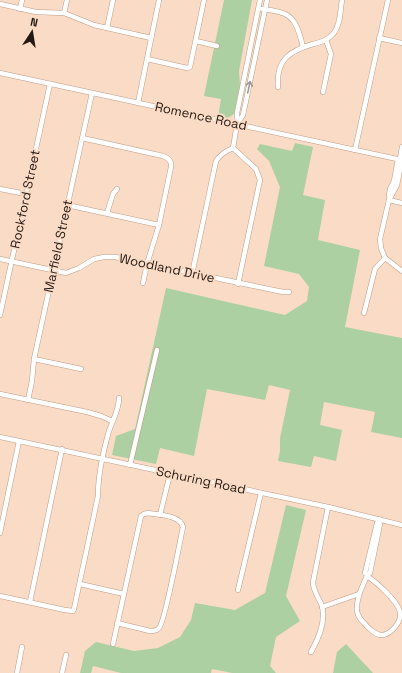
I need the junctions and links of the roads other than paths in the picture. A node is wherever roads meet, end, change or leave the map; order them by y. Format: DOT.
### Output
graph roads {
  1 [pos="22,0"];
  2 [pos="67,0"];
  3 [pos="113,0"];
  4 [pos="159,0"];
  5 [pos="204,0"];
  6 [pos="260,0"];
  7 [pos="267,0"];
  8 [pos="342,0"];
  9 [pos="388,0"];
  10 [pos="0,4"];
  11 [pos="259,8"];
  12 [pos="20,9"];
  13 [pos="265,9"];
  14 [pos="64,13"];
  15 [pos="107,28"];
  16 [pos="151,38"];
  17 [pos="379,38"];
  18 [pos="326,40"];
  19 [pos="196,41"];
  20 [pos="402,43"];
  21 [pos="217,46"];
  22 [pos="303,47"];
  23 [pos="147,59"];
  24 [pos="0,73"];
  25 [pos="50,84"];
  26 [pos="278,87"];
  27 [pos="323,92"];
  28 [pos="92,93"];
  29 [pos="138,103"];
  30 [pos="237,124"];
  31 [pos="82,138"];
  32 [pos="402,147"];
  33 [pos="233,148"];
  34 [pos="355,150"];
  35 [pos="400,160"];
  36 [pos="0,189"];
  37 [pos="117,189"];
  38 [pos="26,194"];
  39 [pos="389,200"];
  40 [pos="402,203"];
  41 [pos="67,205"];
  42 [pos="107,213"];
  43 [pos="159,225"];
  44 [pos="385,258"];
  45 [pos="0,259"];
  46 [pos="12,262"];
  47 [pos="147,264"];
  48 [pos="53,271"];
  49 [pos="402,271"];
  50 [pos="192,274"];
  51 [pos="143,283"];
  52 [pos="238,284"];
  53 [pos="289,292"];
  54 [pos="2,299"];
  55 [pos="364,313"];
  56 [pos="0,315"];
  57 [pos="157,350"];
  58 [pos="34,359"];
  59 [pos="81,369"];
  60 [pos="0,394"];
  61 [pos="119,398"];
  62 [pos="28,400"];
  63 [pos="112,421"];
  64 [pos="0,437"];
  65 [pos="19,441"];
  66 [pos="62,450"];
  67 [pos="102,459"];
  68 [pos="130,465"];
  69 [pos="170,474"];
  70 [pos="261,493"];
  71 [pos="328,507"];
  72 [pos="160,515"];
  73 [pos="379,521"];
  74 [pos="402,525"];
  75 [pos="0,533"];
  76 [pos="367,575"];
  77 [pos="80,584"];
  78 [pos="238,590"];
  79 [pos="124,594"];
  80 [pos="359,594"];
  81 [pos="0,596"];
  82 [pos="30,602"];
  83 [pos="322,607"];
  84 [pos="117,623"];
  85 [pos="113,644"];
  86 [pos="22,647"];
  87 [pos="312,652"];
  88 [pos="66,655"];
  89 [pos="17,673"];
  90 [pos="62,673"];
  1 -- 12 [label="street"];
  2 -- 14 [label="street"];
  3 -- 15 [label="street"];
  4 -- 16 [label="street"];
  5 -- 19 [label="street"];
  6 -- 11 [label="street"];
  7 -- 13 [label="street"];
  8 -- 18 [label="street"];
  9 -- 17 [label="street"];
  10 -- 12 [label="street"];
  11 -- 13 [label="street"];
  11 -- 30 [label="street"];
  12 -- 14 [label="street"];
  13 -- 22 [label="street"];
  30 -- 13 [label="street, one-way"];
  14 -- 15 [label="street"];
  15 -- 16 [label="street"];
  16 -- 23 [label="street"];
  17 -- 20 [label="street"];
  17 -- 34 [label="street"];
  18 -- 22 [label="street"];
  18 -- 27 [label="street"];
  19 -- 21 [label="street"];
  19 -- 23 [label="street"];
  22 -- 26 [label="street"];
  23 -- 29 [label="street"];
  24 -- 25 [label="street, Romence Road"];
  25 -- 28 [label="street, Romence Road"];
  25 -- 38 [label="street, Rockford Street"];
  28 -- 29 [label="street, Romence Road"];
  28 -- 31 [label="street, Marfield Street"];
  29 -- 30 [label="street, Romence Road"];
  30 -- 33 [label="street"];
  30 -- 34 [label="street, Romence Road"];
  31 -- 41 [label="street, Marfield Street"];
  31 -- 43 [label="street"];
  32 -- 35 [label="street"];
  33 -- 50 [label="street"];
  33 -- 52 [label="street"];
  34 -- 35 [label="street, Romence Road"];
  35 -- 39 [label="street"];
  36 -- 38 [label="street"];
  37 -- 42 [label="street"];
  38 -- 46 [label="street, Rockford Street"];
  39 -- 40 [label="street"];
  39 -- 44 [label="street"];
  41 -- 42 [label="street"];
  41 -- 48 [label="street, Marfield Street"];
  42 -- 43 [label="street"];
  43 -- 47 [label="street"];
  44 -- 49 [label="street"];
  44 -- 55 [label="street"];
  45 -- 46 [label="street, Woodland Drive"];
  46 -- 48 [label="street, Woodland Drive"];
  46 -- 54 [label="street, Rockford Street"];
  47 -- 48 [label="street, Woodland Drive"];
  47 -- 50 [label="street, Woodland Drive"];
  47 -- 51 [label="street"];
  48 -- 58 [label="street, Marfield Street"];
  50 -- 52 [label="street, Woodland Drive"];
  52 -- 53 [label="street, Woodland Drive"];
  54 -- 56 [label="street, Rockford Street"];
  57 -- 68 [label="street"];
  58 -- 59 [label="street"];
  58 -- 62 [label="street, Marfield Street"];
  60 -- 62 [label="street"];
  61 -- 63 [label="street"];
  62 -- 63 [label="street"];
  63 -- 67 [label="street"];
  64 -- 65 [label="street, Schuring Road"];
  65 -- 66 [label="street, Schuring Road"];
  65 -- 75 [label="street"];
  66 -- 67 [label="street, Schuring Road"];
  66 -- 82 [label="street"];
  67 -- 68 [label="street, Schuring Road"];
  67 -- 77 [label="street"];
  68 -- 69 [label="street, Schuring Road"];
  69 -- 70 [label="street, Schuring Road"];
  69 -- 72 [label="street"];
  70 -- 71 [label="street, Schuring Road"];
  70 -- 78 [label="street"];
  71 -- 73 [label="street, Schuring Road"];
  71 -- 83 [label="street"];
  72 -- 79 [label="street"];
  72 -- 84 [label="street"];
  73 -- 74 [label="street, Schuring Road"];
  73 -- 76 [label="street"];
  76 -- 80 [label="street"];
  76 -- 80 [label="street"];
  77 -- 79 [label="street"];
  77 -- 82 [label="street"];
  79 -- 84 [label="street"];
  80 -- 83 [label="street"];
  81 -- 82 [label="street"];
  83 -- 87 [label="street"];
  84 -- 85 [label="street"];
  86 -- 89 [label="street"];
  88 -- 90 [label="street"];
}
